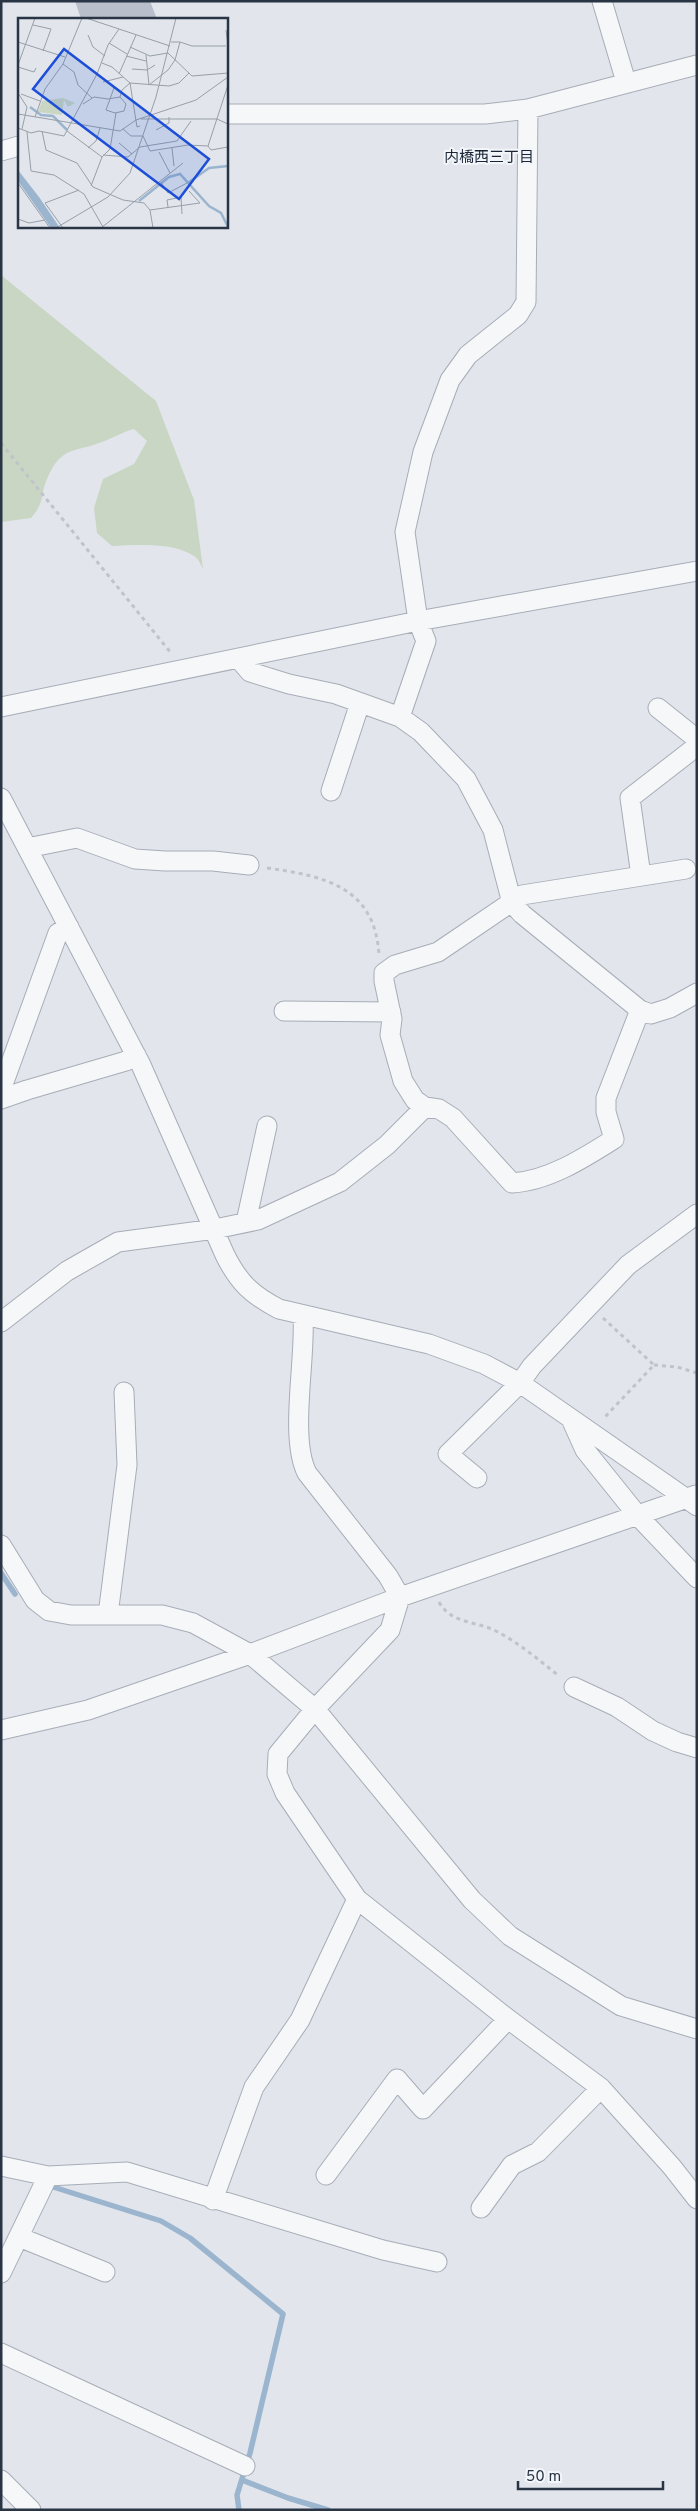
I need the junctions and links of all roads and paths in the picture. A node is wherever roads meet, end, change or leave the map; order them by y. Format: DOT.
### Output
graph roads {
  1 [pos="602,1"];
  2 [pos="697,65"];
  3 [pos="626,82"];
  4 [pos="528,109"];
  5 [pos="228,114"];
  6 [pos="18,146"];
  7 [pos="1,151"];
  8 [pos="1,443"];
  9 [pos="697,571"];
  10 [pos="418,621"];
  11 [pos="238,658"];
  12 [pos="184,669"];
  13 [pos="360,703"];
  14 [pos="1,706"];
  15 [pos="658,708"];
  16 [pos="400,717"];
  17 [pos="697,738"];
  18 [pos="697,746"];
  19 [pos="331,792"];
  20 [pos="1,798"];
  21 [pos="27,848"];
  22 [pos="249,866"];
  23 [pos="686,869"];
  24 [pos="641,876"];
  25 [pos="512,903"];
  26 [pos="69,927"];
  27 [pos="384,973"];
  28 [pos="697,993"];
  29 [pos="640,1010"];
  30 [pos="284,1011"];
  31 [pos="391,1012"];
  32 [pos="136,1055"];
  33 [pos="1,1090"];
  34 [pos="1,1099"];
  35 [pos="426,1107"];
  36 [pos="267,1126"];
  37 [pos="697,1214"];
  38 [pos="246,1222"];
  39 [pos="215,1229"];
  40 [pos="589,1306"];
  41 [pos="303,1316"];
  42 [pos="1,1322"];
  43 [pos="654,1365"];
  44 [pos="697,1373"];
  45 [pos="520,1383"];
  46 [pos="124,1392"];
  47 [pos="571,1418"];
  48 [pos="591,1433"];
  49 [pos="477,1478"];
  50 [pos="693,1500"];
  51 [pos="638,1516"];
  52 [pos="1,1545"];
  53 [pos="697,1578"];
  54 [pos="431,1587"];
  55 [pos="400,1597"];
  56 [pos="108,1615"];
  57 [pos="250,1654"];
  58 [pos="574,1687"];
  59 [pos="315,1709"];
  60 [pos="1,1730"];
  61 [pos="697,1748"];
  62 [pos="357,1900"];
  63 [pos="508,2019"];
  64 [pos="697,2029"];
  65 [pos="601,2088"];
  66 [pos="1,2166"];
  67 [pos="326,2175"];
  68 [pos="48,2176"];
  69 [pos="697,2199"];
  70 [pos="213,2200"];
  71 [pos="481,2208"];
  72 [pos="19,2237"];
  73 [pos="437,2262"];
  74 [pos="105,2272"];
  75 [pos="1,2273"];
  76 [pos="1,2353"];
  77 [pos="245,2466"];
  78 [pos="1,2480"];
  79 [pos="31,2510"];
  1 -- 3 [label="street"];
  2 -- 3 [label="street"];
  3 -- 4 [label="street"];
  4 -- 5 [label="street"];
  4 -- 10 [label="street"];
  6 -- 7 [label="street"];
  8 -- 12 [label="path"];
  9 -- 10 [label="street"];
  10 -- 11 [label="street"];
  10 -- 16 [label="street"];
  11 -- 12 [label="street"];
  11 -- 13 [label="street"];
  12 -- 14 [label="street"];
  13 -- 16 [label="street"];
  13 -- 19 [label="street"];
  15 -- 17 [label="street"];
  16 -- 25 [label="street"];
  18 -- 24 [label="street"];
  20 -- 21 [label="street"];
  21 -- 22 [label="street"];
  21 -- 26 [label="street"];
  22 -- 27 [label="path"];
  23 -- 24 [label="street"];
  24 -- 25 [label="street"];
  25 -- 27 [label="street"];
  25 -- 29 [label="street"];
  26 -- 32 [label="street"];
  26 -- 33 [label="street"];
  27 -- 31 [label="street"];
  28 -- 29 [label="street"];
  29 -- 35 [label="street"];
  30 -- 31 [label="street"];
  31 -- 35 [label="street"];
  32 -- 34 [label="street"];
  32 -- 39 [label="street"];
  35 -- 38 [label="street"];
  36 -- 38 [label="street"];
  37 -- 40 [label="street"];
  38 -- 39 [label="street"];
  39 -- 41 [label="street"];
  39 -- 42 [label="street"];
  40 -- 43 [label="path"];
  40 -- 45 [label="street"];
  41 -- 45 [label="street"];
  41 -- 55 [label="street"];
  43 -- 44 [label="path"];
  43 -- 48 [label="path"];
  45 -- 47 [label="street"];
  45 -- 49 [label="street"];
  46 -- 56 [label="street"];
  47 -- 48 [label="street"];
  47 -- 51 [label="street"];
  48 -- 50 [label="street"];
  50 -- 51 [label="street"];
  51 -- 53 [label="street"];
  51 -- 54 [label="street"];
  52 -- 56 [label="street"];
  54 -- 55 [label="street"];
  54 -- 58 [label="path"];
  55 -- 57 [label="street"];
  55 -- 59 [label="street"];
  56 -- 57 [label="street"];
  57 -- 59 [label="street"];
  57 -- 60 [label="street"];
  58 -- 61 [label="street"];
  59 -- 62 [label="street"];
  59 -- 64 [label="street"];
  62 -- 63 [label="street"];
  62 -- 70 [label="street"];
  63 -- 65 [label="street"];
  63 -- 67 [label="street"];
  65 -- 69 [label="street"];
  65 -- 71 [label="street"];
  66 -- 68 [label="street"];
  68 -- 70 [label="street"];
  68 -- 72 [label="street"];
  70 -- 73 [label="street"];
  72 -- 74 [label="street"];
  72 -- 75 [label="street"];
  76 -- 77 [label="street"];
  78 -- 79 [label="street"];
}
